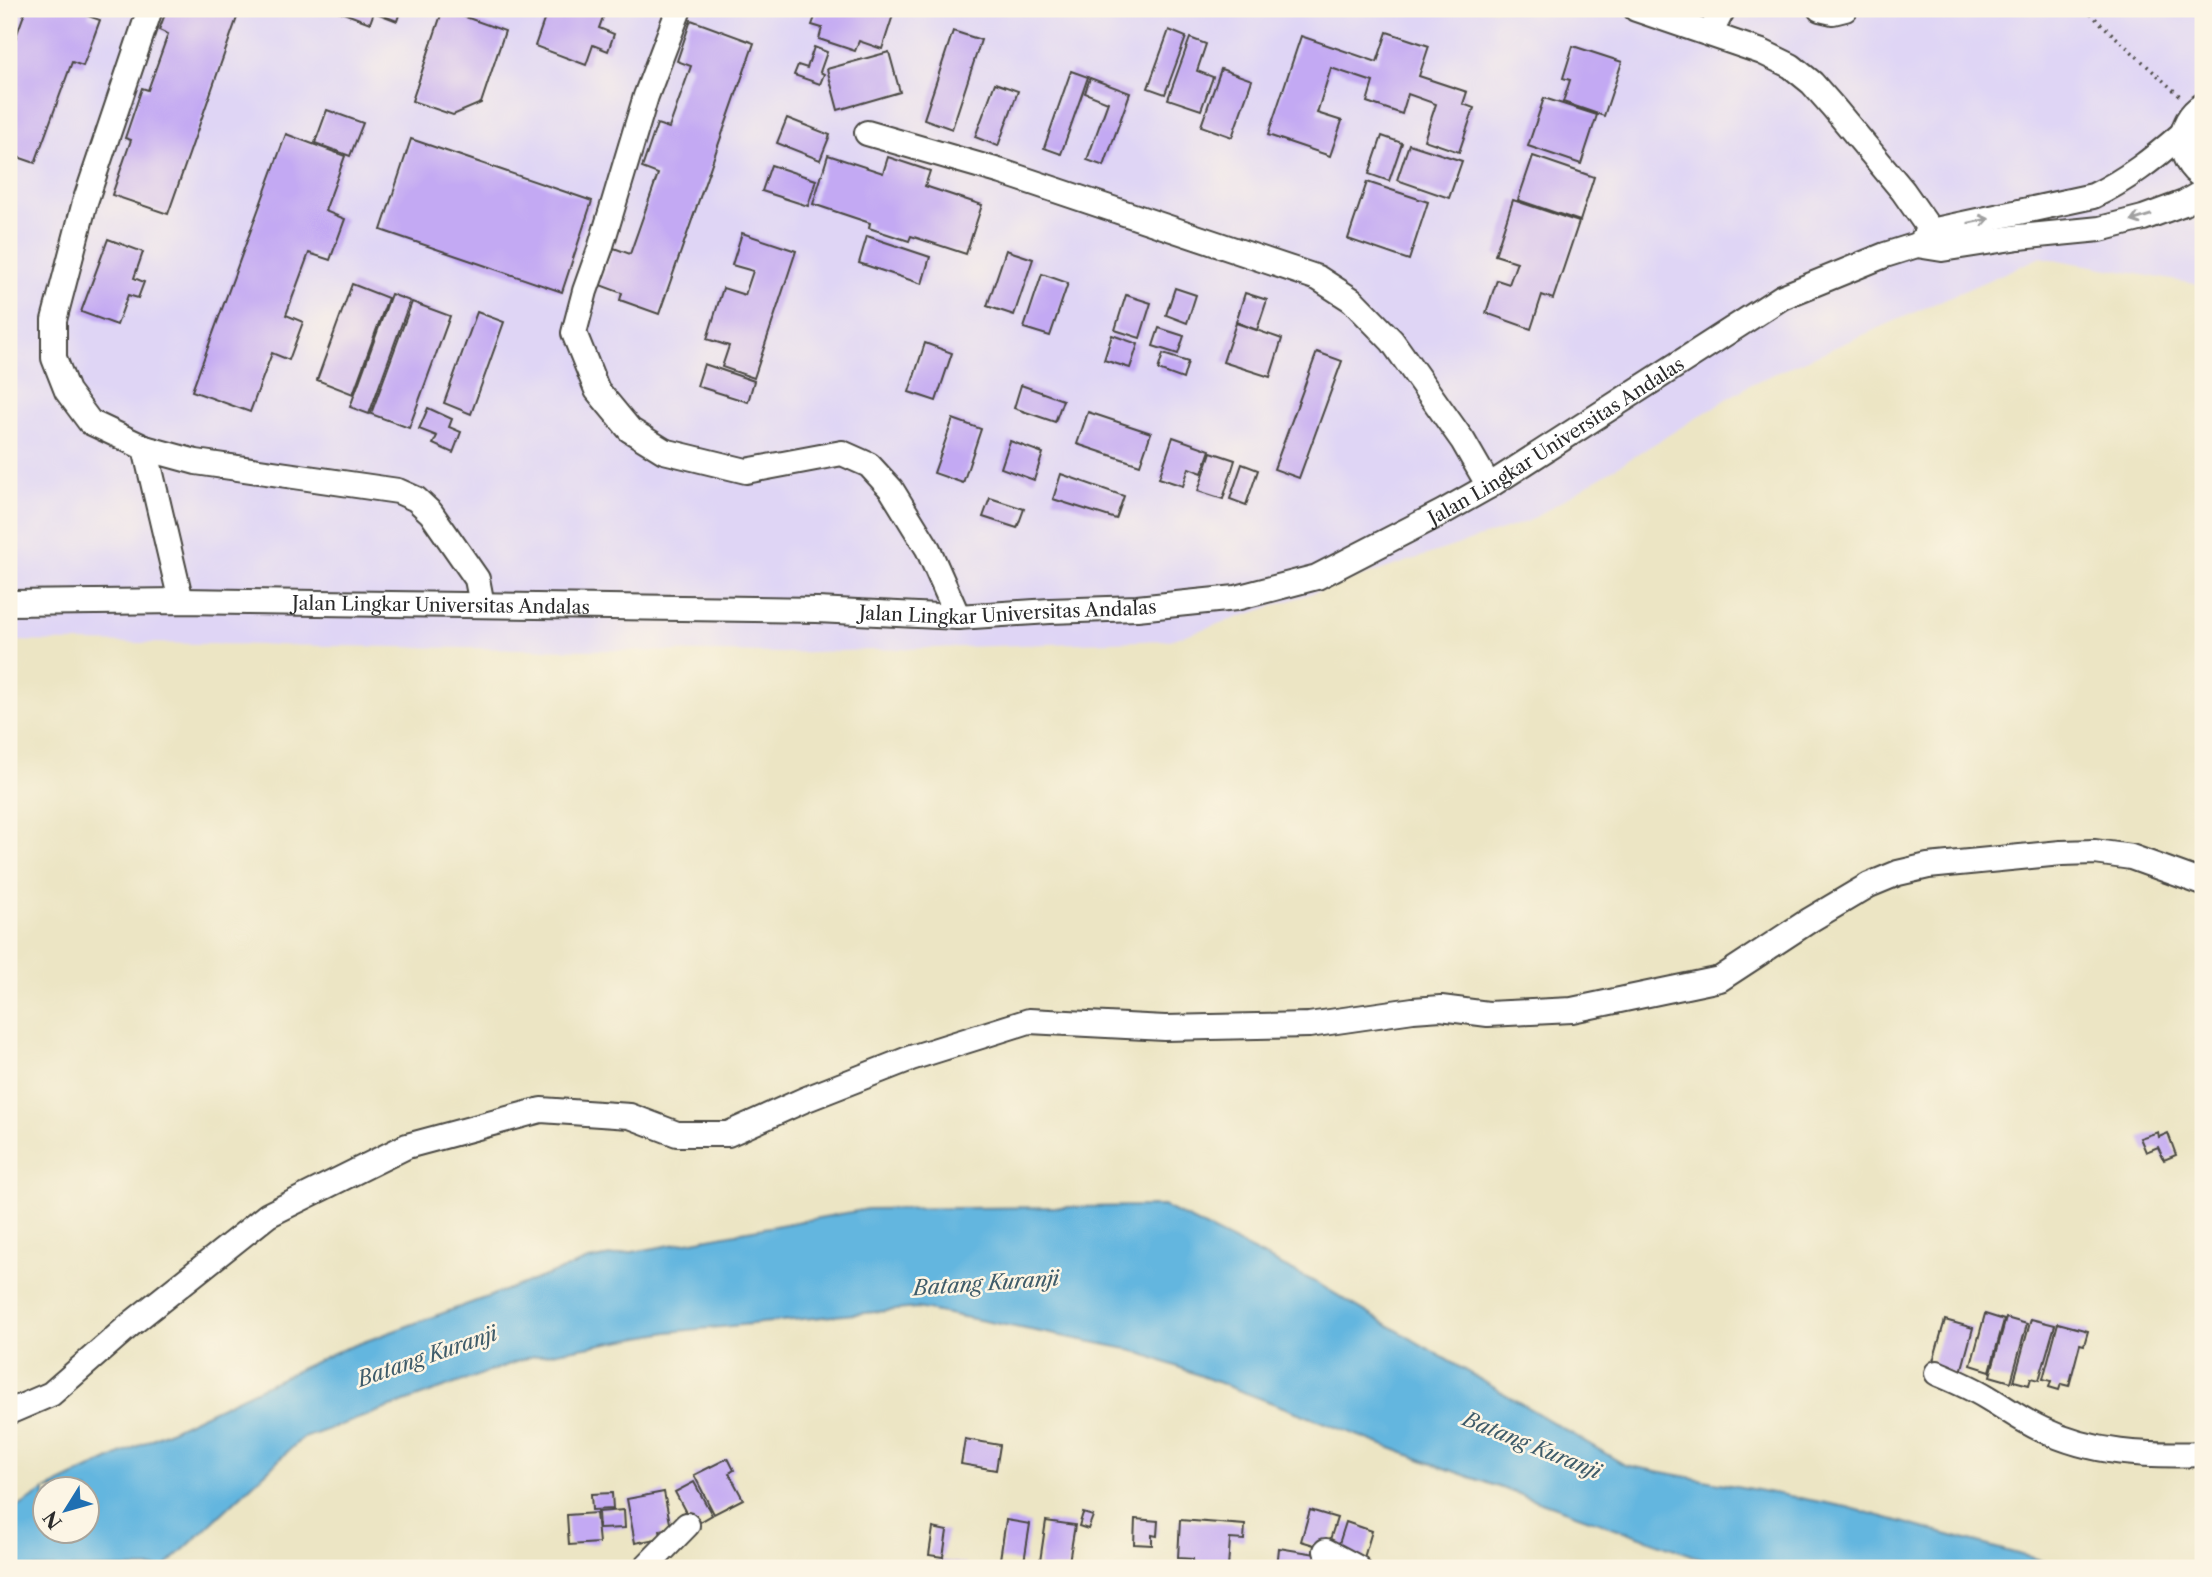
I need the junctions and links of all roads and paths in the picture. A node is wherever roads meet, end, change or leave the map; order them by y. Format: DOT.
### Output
graph roads {
  1 [pos="150,9"];
  2 [pos="679,9"];
  3 [pos="1636,9"];
  4 [pos="1723,9"];
  5 [pos="1820,9"];
  6 [pos="1845,9"];
  7 [pos="2085,9"];
  8 [pos="1710,33"];
  9 [pos="2201,106"];
  10 [pos="867,133"];
  11 [pos="2182,134"];
  12 [pos="2203,177"];
  13 [pos="2203,192"];
  14 [pos="1924,238"];
  15 [pos="145,448"];
  16 [pos="1489,486"];
  17 [pos="181,601"];
  18 [pos="9,603"];
  19 [pos="482,605"];
  20 [pos="958,617"];
  21 [pos="2203,883"];
  22 [pos="1937,1373"];
  23 [pos="9,1412"];
  24 [pos="2203,1454"];
  25 [pos="687,1525"];
  26 [pos="1326,1551"];
  27 [pos="645,1568"];
  28 [pos="1358,1568"];
  1 -- 15 [label="street"];
  2 -- 20 [label="street"];
  3 -- 8 [label="street"];
  4 -- 8 [label="street"];
  5 -- 6 [label="street"];
  7 -- 9 [label="path"];
  8 -- 14 [label="street"];
  9 -- 11 [label="street"];
  10 -- 16 [label="street"];
  11 -- 12 [label="street"];
  14 -- 11 [label="street, Jalan Lingkar Universitas Andalas, one-way"];
  13 -- 14 [label="street, Jalan Lingkar Universitas Andalas, one-way"];
  14 -- 16 [label="street, Jalan Lingkar Universitas Andalas"];
  15 -- 17 [label="street"];
  15 -- 19 [label="street"];
  16 -- 20 [label="street, Jalan Lingkar Universitas Andalas"];
  17 -- 18 [label="street, Jalan Lingkar Universitas Andalas"];
  17 -- 19 [label="street, Jalan Lingkar Universitas Andalas"];
  19 -- 20 [label="street, Jalan Lingkar Universitas Andalas"];
  21 -- 23 [label="street"];
  22 -- 24 [label="street"];
  25 -- 27 [label="street"];
  26 -- 28 [label="street"];
}
